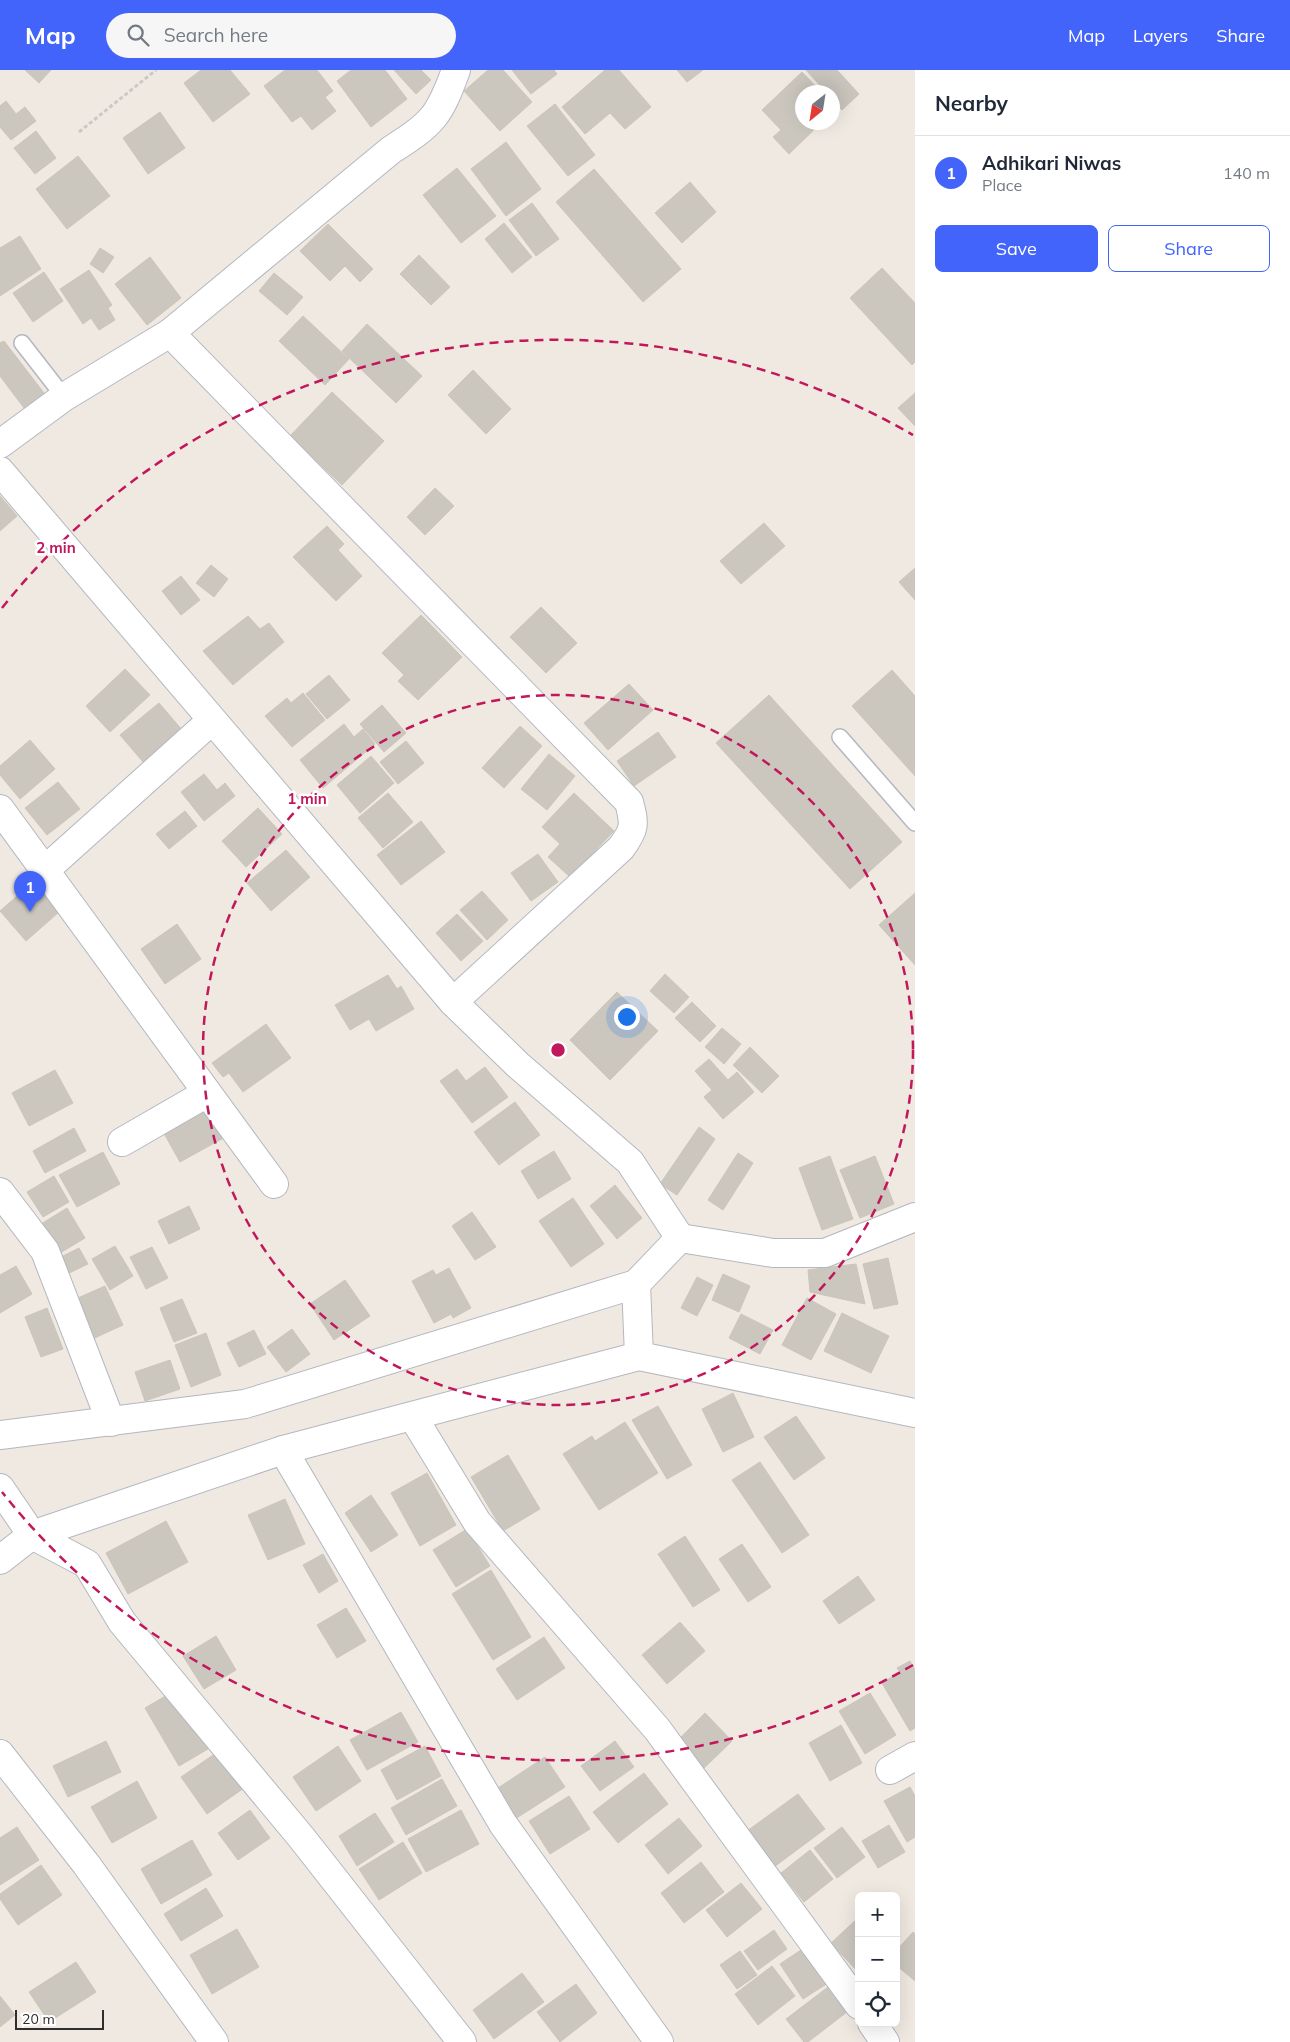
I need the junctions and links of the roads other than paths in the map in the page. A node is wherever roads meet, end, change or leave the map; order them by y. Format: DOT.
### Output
graph roads {
  1 [pos="456,70"];
  2 [pos="170,333"];
  3 [pos="22,343"];
  4 [pos="64,397"];
  5 [pos="0,444"];
  6 [pos="0,470"];
  7 [pos="211,721"];
  8 [pos="840,737"];
  9 [pos="0,809"];
  10 [pos="915,823"];
  11 [pos="45,870"];
  12 [pos="453,1002"];
  13 [pos="208,1093"];
  14 [pos="122,1142"];
  15 [pos="274,1184"];
  16 [pos="0,1192"];
  17 [pos="915,1218"];
  18 [pos="680,1238"];
  19 [pos="636,1284"];
  20 [pos="639,1356"];
  21 [pos="915,1413"];
  22 [pos="413,1417"];
  23 [pos="111,1422"];
  24 [pos="0,1435"];
  25 [pos="283,1450"];
  26 [pos="0,1488"];
  27 [pos="32,1535"];
  28 [pos="0,1560"];
  29 [pos="0,1754"];
  30 [pos="915,1756"];
  31 [pos="890,1770"];
  32 [pos="855,2001"];
  33 [pos="875,2027"];
  34 [pos="214,2042"];
  35 [pos="462,2042"];
  36 [pos="659,2042"];
  37 [pos="885,2042"];
  1 -- 2 [label="street"];
  2 -- 4 [label="street"];
  2 -- 12 [label="street"];
  3 -- 4 [label="lane"];
  4 -- 5 [label="street"];
  6 -- 7 [label="street"];
  7 -- 11 [label="street"];
  7 -- 12 [label="street"];
  8 -- 10 [label="lane"];
  9 -- 11 [label="street"];
  11 -- 13 [label="street"];
  12 -- 18 [label="street"];
  13 -- 14 [label="street"];
  13 -- 15 [label="street"];
  16 -- 23 [label="street"];
  17 -- 18 [label="street"];
  18 -- 19 [label="street"];
  19 -- 20 [label="street"];
  19 -- 23 [label="street"];
  20 -- 21 [label="street"];
  20 -- 22 [label="street"];
  22 -- 25 [label="street"];
  22 -- 32 [label="street"];
  23 -- 24 [label="street"];
  25 -- 27 [label="street"];
  25 -- 36 [label="street"];
  26 -- 27 [label="street"];
  27 -- 28 [label="street"];
  27 -- 35 [label="street"];
  29 -- 34 [label="street"];
  30 -- 31 [label="street"];
  33 -- 37 [label="street"];
}
